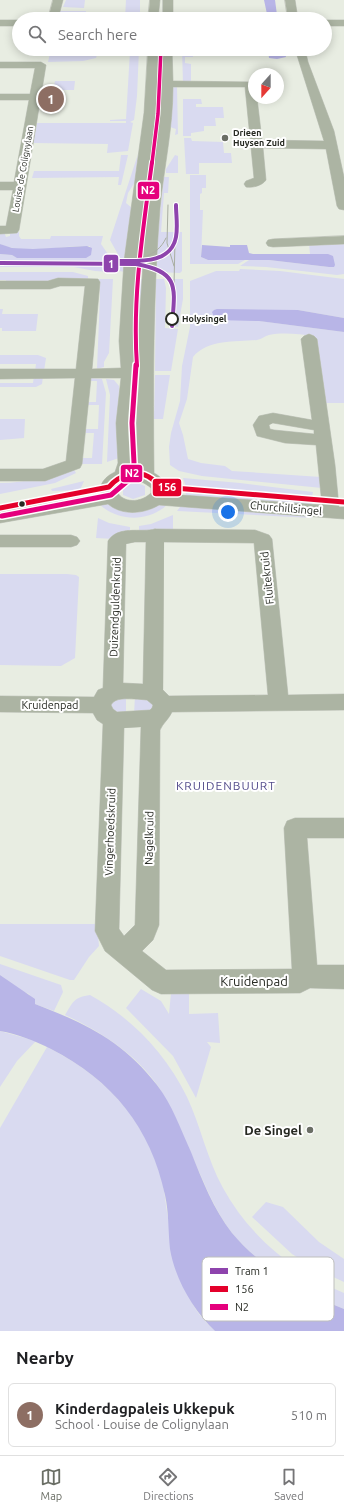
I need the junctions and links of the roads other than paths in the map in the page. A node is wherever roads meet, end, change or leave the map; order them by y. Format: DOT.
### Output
graph roads {
  1 [pos="58,0"];
  2 [pos="155,0"];
  3 [pos="168,0"];
  4 [pos="290,0"];
  5 [pos="55,12"];
  6 [pos="154,12"];
  7 [pos="168,12"];
  8 [pos="292,12"];
  9 [pos="0,23"];
  10 [pos="12,23"];
  11 [pos="332,23"];
  12 [pos="344,24"];
  13 [pos="153,56"];
  14 [pos="167,56"];
  15 [pos="302,56"];
  16 [pos="0,65"];
  17 [pos="153,84"];
  18 [pos="167,84"];
  19 [pos="0,97"];
  20 [pos="35,97"];
  21 [pos="258,144"];
  22 [pos="331,145"];
  23 [pos="250,184"];
  24 [pos="0,186"];
  25 [pos="19,186"];
  26 [pos="344,206"];
  27 [pos="0,230"];
  28 [pos="344,240"];
  29 [pos="273,243"];
  30 [pos="0,285"];
  31 [pos="309,339"];
  32 [pos="127,341"];
  33 [pos="105,373"];
  34 [pos="129,373"];
  35 [pos="0,374"];
  36 [pos="84,374"];
  37 [pos="145,374"];
  38 [pos="0,475"];
  39 [pos="123,475"];
  40 [pos="145,475"];
  41 [pos="110,492"];
  42 [pos="157,493"];
  43 [pos="337,507"];
  44 [pos="0,508"];
  45 [pos="0,517"];
  46 [pos="155,535"];
  47 [pos="135,536"];
  48 [pos="0,541"];
  49 [pos="71,541"];
  50 [pos="279,702"];
  51 [pos="344,702"];
  52 [pos="0,704"];
  53 [pos="157,704"];
  54 [pos="109,705"];
  55 [pos="344,828"];
  56 [pos="120,947"];
  57 [pos="305,976"];
  58 [pos="344,977"];
  1 -- 5 [label="street"];
  2 -- 6 [label="street"];
  3 -- 7 [label="street"];
  4 -- 8 [label="street"];
  9 -- 10 [label="street"];
  11 -- 12 [label="street"];
  13 -- 17 [label="street"];
  14 -- 18 [label="street"];
  15 -- 22 [label="street"];
  16 -- 20 [label="street, Louise de Colignylaan"];
  17 -- 18 [label="street"];
  17 -- 32 [label="street"];
  18 -- 21 [label="street"];
  18 -- 37 [label="street"];
  19 -- 20 [label="street"];
  20 -- 25 [label="street, Louise de Colignylaan"];
  21 -- 22 [label="street"];
  21 -- 23 [label="street"];
  22 -- 26 [label="street"];
  24 -- 25 [label="street"];
  25 -- 27 [label="street, Louise de Colignylaan"];
  28 -- 29 [label="street"];
  30 -- 36 [label="street"];
  31 -- 43 [label="street, Churchillsingel"];
  32 -- 33 [label="street"];
  32 -- 34 [label="street"];
  33 -- 34 [label="street"];
  33 -- 36 [label="street"];
  34 -- 37 [label="street"];
  34 -- 39 [label="street"];
  35 -- 36 [label="street"];
  36 -- 38 [label="street"];
  37 -- 40 [label="street"];
  39 -- 40 [label="street"];
  39 -- 41 [label="street"];
  40 -- 42 [label="street"];
  41 -- 42 [label="street"];
  41 -- 44 [label="street"];
  41 -- 45 [label="street"];
  42 -- 43 [label="street, Churchillsingel"];
  46 -- 47 [label="street, Fluitekruid"];
  46 -- 50 [label="street, Fluitekruid"];
  46 -- 53 [label="street"];
  47 -- 54 [label="street, Duizendguldenkruid"];
  48 -- 49 [label="street"];
  50 -- 51 [label="street"];
  50 -- 53 [label="street"];
  52 -- 54 [label="street, Kruidenpad"];
  53 -- 54 [label="street"];
  53 -- 54 [label="street"];
  53 -- 56 [label="street, Nagelkruid"];
  54 -- 56 [label="street, Vingerhoedskruid"];
  55 -- 57 [label="street"];
  56 -- 57 [label="street, Kruidenpad"];
  57 -- 58 [label="street, Kruidenpad"];
}
